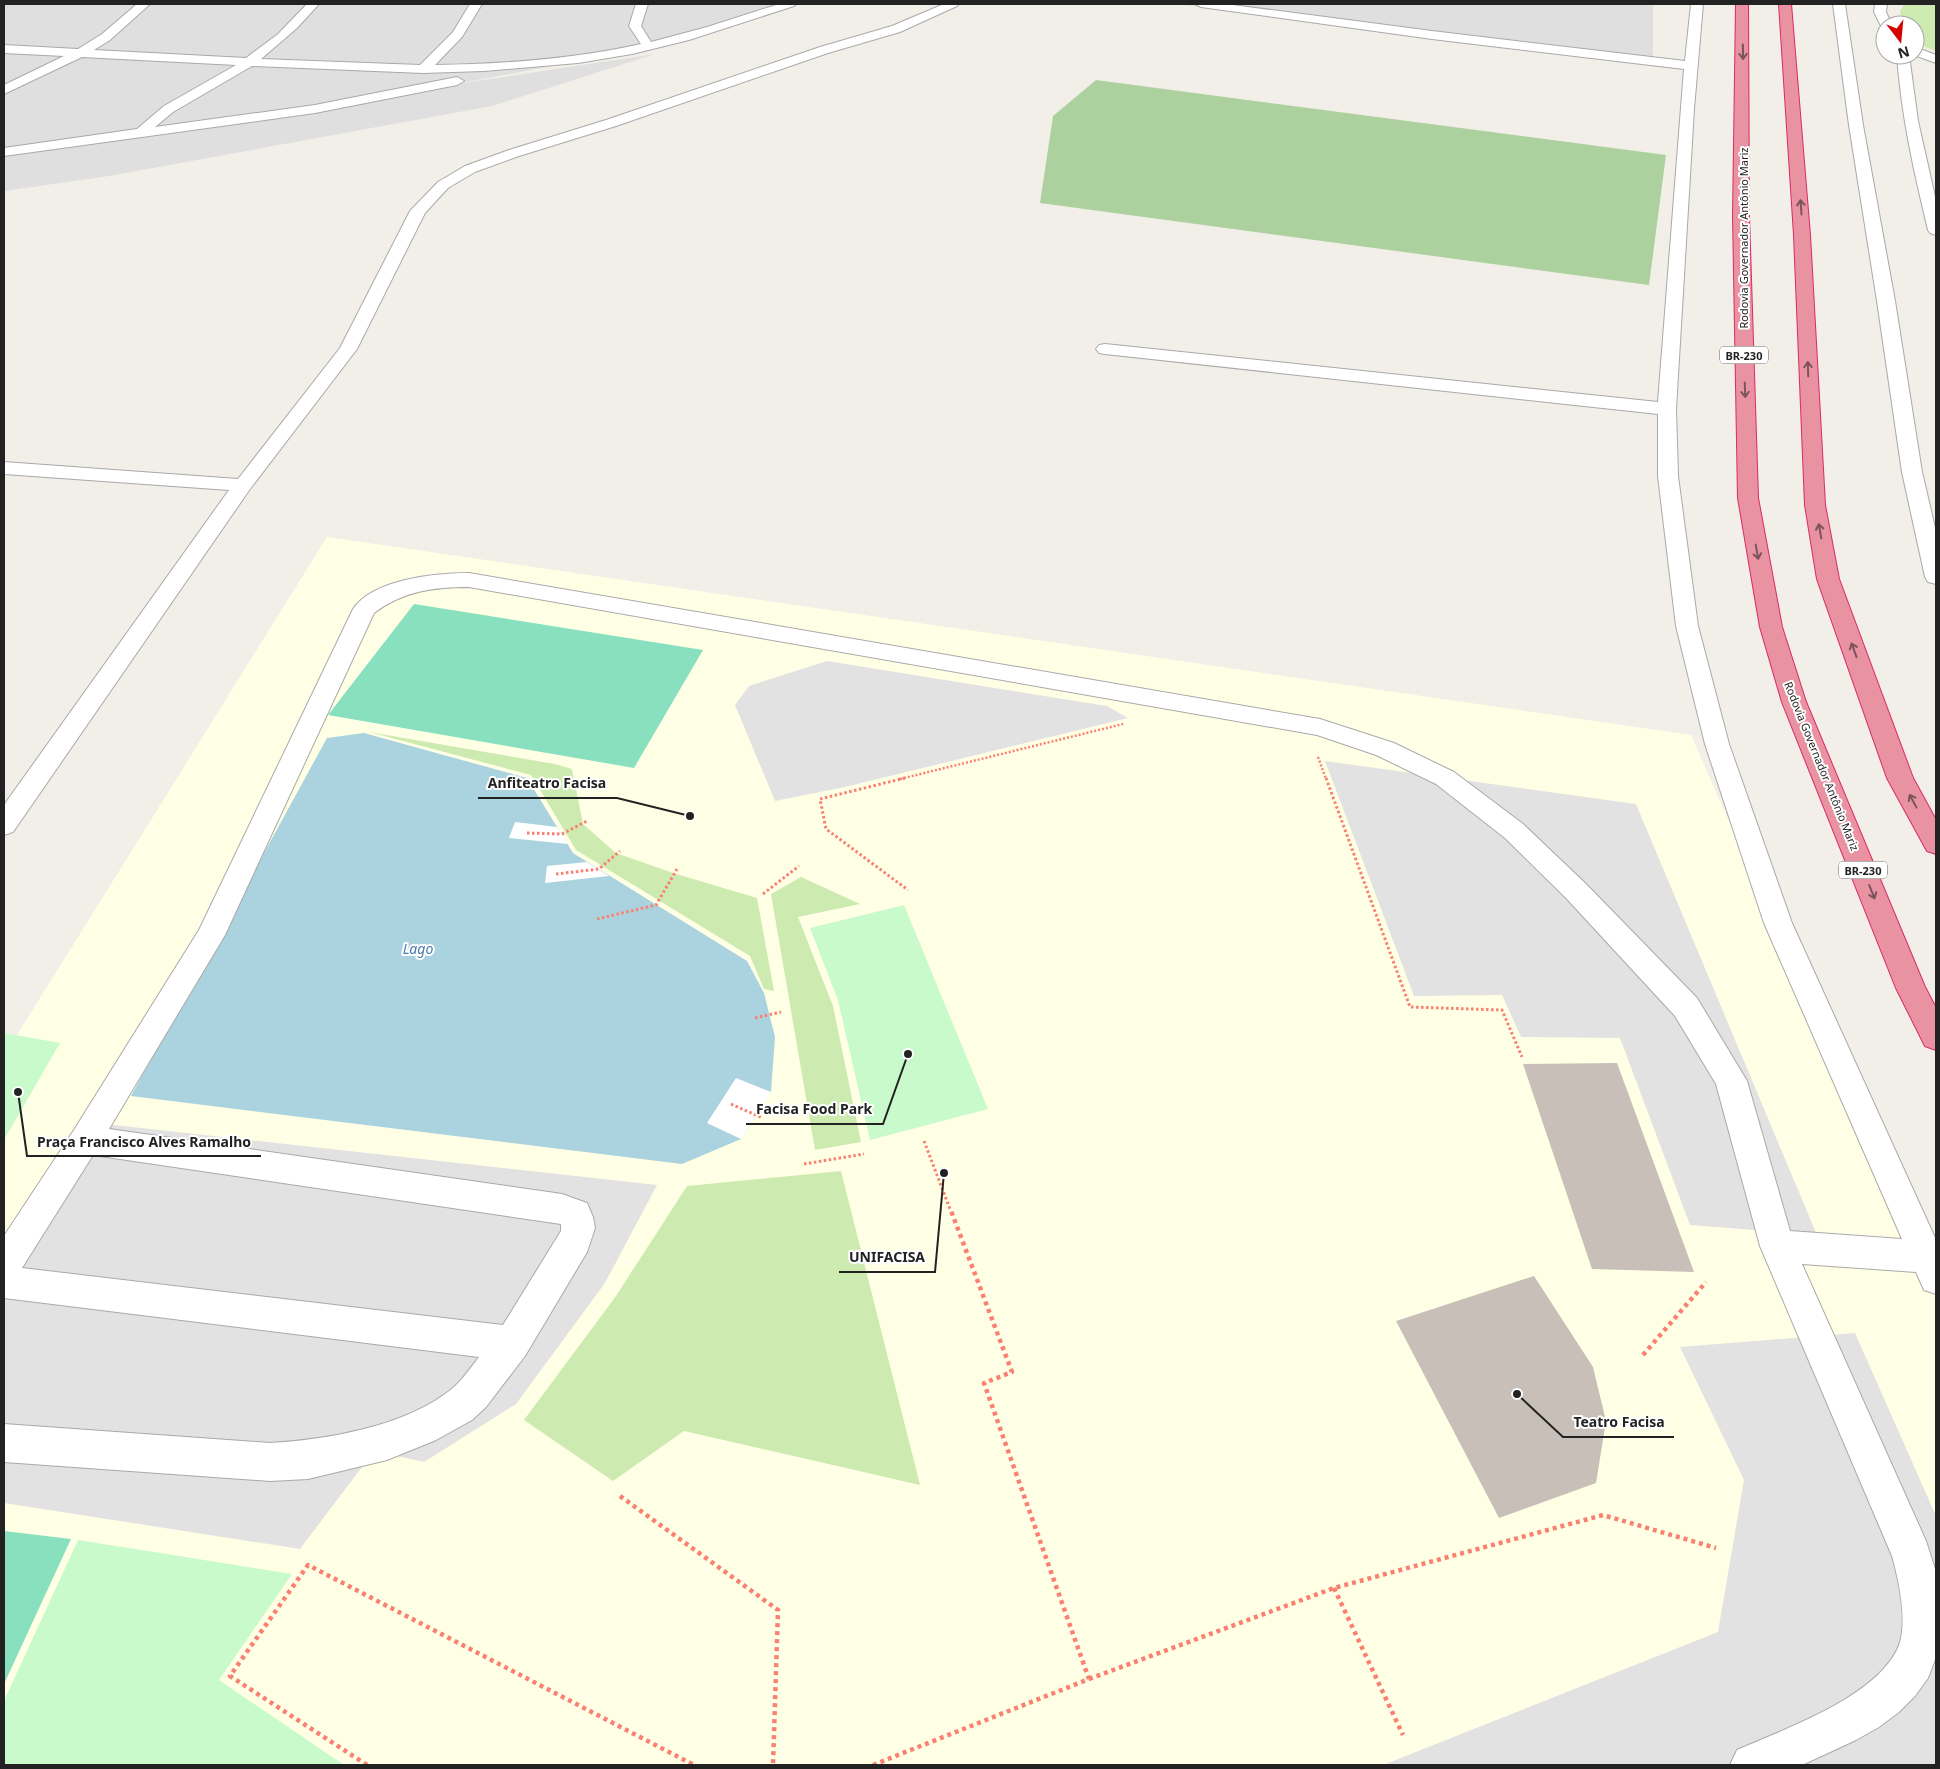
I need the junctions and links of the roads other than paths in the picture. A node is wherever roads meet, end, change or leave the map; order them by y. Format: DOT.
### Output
graph roads {
  1 [pos="144,4"];
  2 [pos="313,4"];
  3 [pos="476,4"];
  4 [pos="642,4"];
  5 [pos="790,4"];
  6 [pos="953,4"];
  7 [pos="1201,4"];
  8 [pos="1697,4"];
  9 [pos="1742,4"];
  10 [pos="1784,4"];
  11 [pos="1839,4"];
  12 [pos="648,46"];
  13 [pos="4,49"];
  14 [pos="80,53"];
  15 [pos="580,59"];
  16 [pos="247,63"];
  17 [pos="1904,65"];
  18 [pos="1691,66"];
  19 [pos="423,69"];
  20 [pos="395,70"];
  21 [pos="4,90"];
  22 [pos="397,92"];
  23 [pos="141,133"];
  24 [pos="4,152"];
  25 [pos="1936,230"];
  26 [pos="1105,349"];
  27 [pos="1667,409"];
  28 [pos="4,468"];
  29 [pos="243,484"];
  30 [pos="1936,577"];
  31 [pos="4,825"];
  32 [pos="1936,844"];
  33 [pos="1936,1037"];
  34 [pos="85,1140"];
  35 [pos="1777,1246"];
  36 [pos="4,1266"];
  37 [pos="1931,1268"];
  38 [pos="4,1282"];
  39 [pos="512,1344"];
  40 [pos="4,1443"];
  41 [pos="1752,1765"];
  1 -- 14 [label="street"];
  2 -- 16 [label="street"];
  3 -- 19 [label="street"];
  4 -- 12 [label="street"];
  5 -- 12 [label="street"];
  6 -- 29 [label="street"];
  7 -- 18 [label="street"];
  8 -- 18 [label="street"];
  9 -- 33 [label="highway, Rodovia Governador Antônio Mariz / BR-230, one-way"];
  32 -- 10 [label="highway, one-way"];
  11 -- 30 [label="street"];
  12 -- 15 [label="street"];
  13 -- 14 [label="street"];
  14 -- 16 [label="street"];
  14 -- 21 [label="street"];
  15 -- 19 [label="street"];
  15 -- 22 [label="street"];
  16 -- 20 [label="street"];
  16 -- 23 [label="street"];
  17 -- 25 [label="street"];
  18 -- 27 [label="street"];
  19 -- 20 [label="street"];
  20 -- 22 [label="street"];
  22 -- 23 [label="street"];
  23 -- 24 [label="street"];
  26 -- 27 [label="street"];
  27 -- 37 [label="street"];
  28 -- 29 [label="street"];
  29 -- 31 [label="street"];
  34 -- 35 [label="street"];
  34 -- 36 [label="street"];
  34 -- 39 [label="street"];
  35 -- 37 [label="street"];
  35 -- 41 [label="street"];
  38 -- 39 [label="street"];
  39 -- 40 [label="street"];
}
